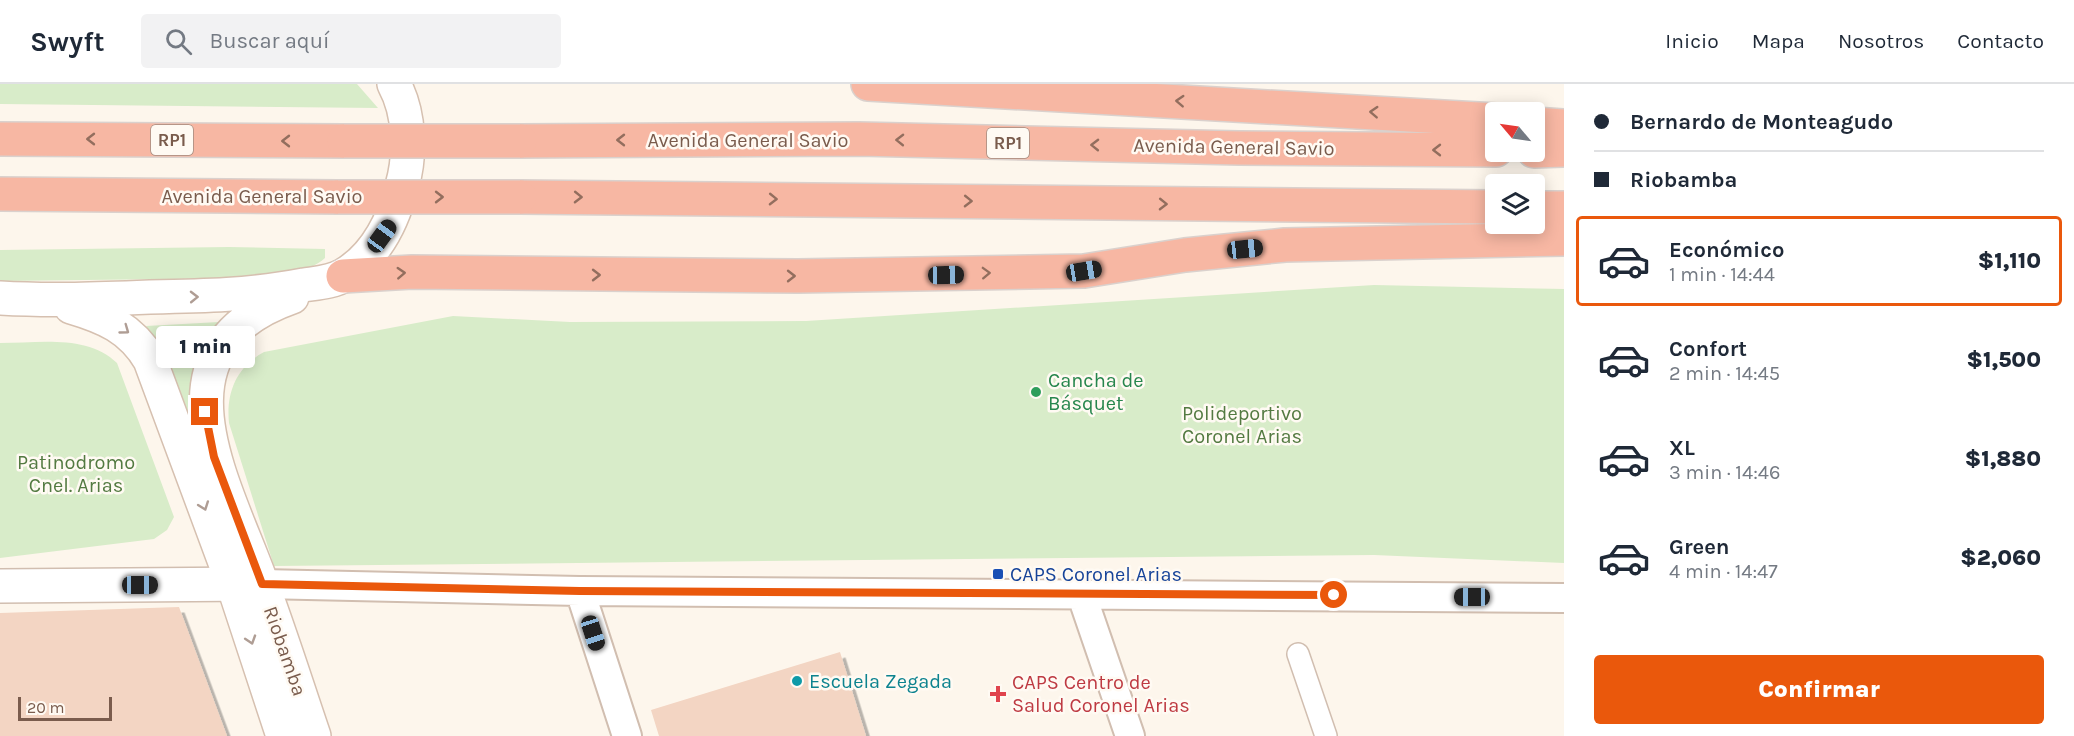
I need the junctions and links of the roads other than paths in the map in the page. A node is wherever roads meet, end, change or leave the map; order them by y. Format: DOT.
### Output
graph roads {
  1 [pos="394,84"];
  2 [pos="868,84"];
  3 [pos="1485,119"];
  4 [pos="1545,125"];
  5 [pos="1564,126"];
  6 [pos="0,138"];
  7 [pos="1485,150"];
  8 [pos="1564,150"];
  9 [pos="1545,151"];
  10 [pos="0,194"];
  11 [pos="1485,207"];
  12 [pos="1545,208"];
  13 [pos="1564,208"];
  14 [pos="1564,239"];
  15 [pos="336,278"];
  16 [pos="0,298"];
  17 [pos="52,301"];
  18 [pos="247,584"];
  19 [pos="0,586"];
  20 [pos="580,591"];
  21 [pos="1072,593"];
  22 [pos="1564,598"];
  23 [pos="1298,654"];
  24 [pos="283,736"];
  25 [pos="314,736"];
  26 [pos="627,736"];
  27 [pos="1110,736"];
  28 [pos="1130,736"];
  29 [pos="1326,736"];
  1 -- 15 [label="main road"];
  3 -- 2 [label="highway, one-way"];
  4 -- 5 [label="highway"];
  7 -- 6 [label="highway, Avenida General Savio / RP1, one-way, bridge"];
  8 -- 9 [label="highway"];
  10 -- 11 [label="highway, Avenida General Savio, one-way, bridge"];
  12 -- 13 [label="highway"];
  15 -- 14 [label="highway, one-way"];
  17 -- 15 [label="main road, one-way"];
  15 -- 18 [label="main road, Riobamba"];
  16 -- 17 [label="main road"];
  17 -- 18 [label="main road, Riobamba, one-way"];
  18 -- 19 [label="main road"];
  18 -- 20 [label="street"];
  18 -- 24 [label="main road, Riobamba, one-way"];
  18 -- 25 [label="main road, Riobamba"];
  20 -- 21 [label="street"];
  20 -- 26 [label="street"];
  21 -- 22 [label="street"];
  21 -- 27 [label="street"];
  21 -- 28 [label="street"];
  23 -- 29 [label="street"];
}
